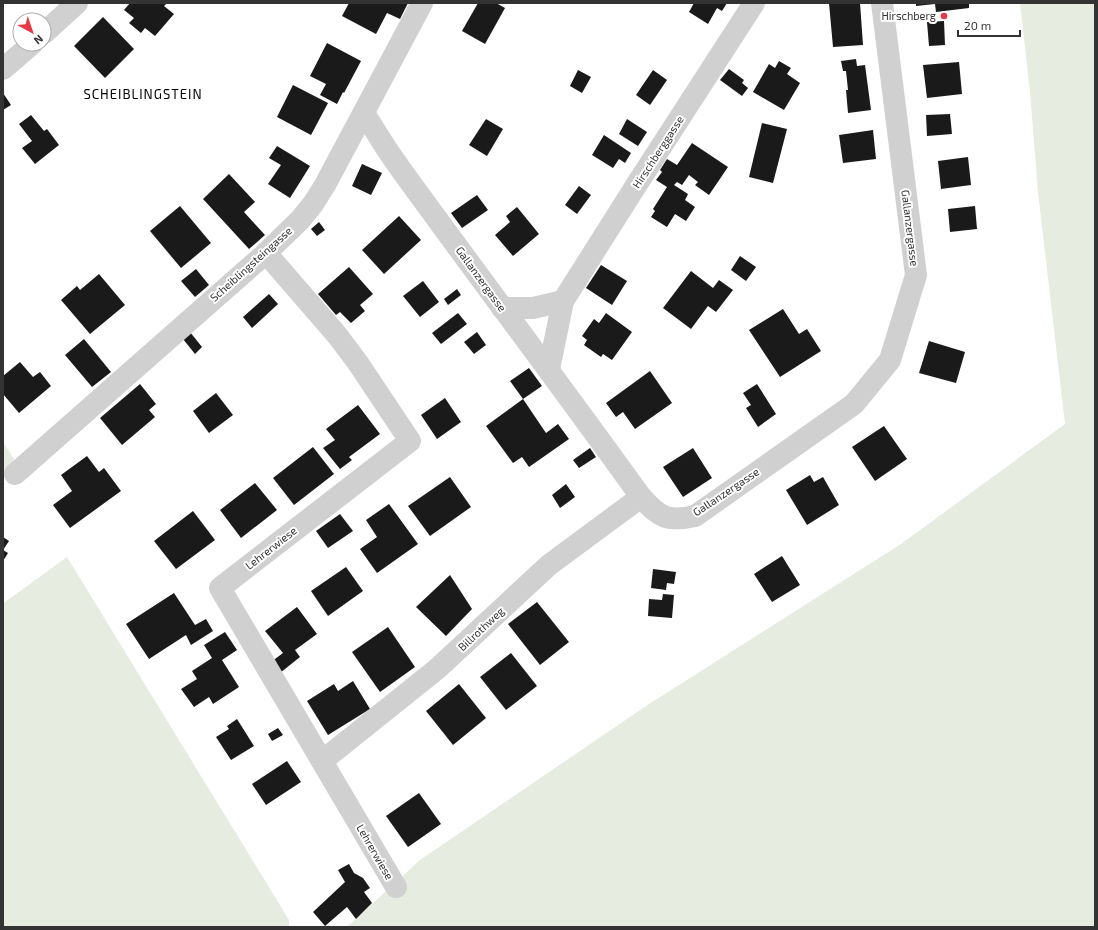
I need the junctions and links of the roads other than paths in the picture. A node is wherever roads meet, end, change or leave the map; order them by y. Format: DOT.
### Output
graph roads {
  1 [pos="77,3"];
  2 [pos="422,3"];
  3 [pos="754,3"];
  4 [pos="882,3"];
  5 [pos="52,26"];
  6 [pos="23,52"];
  7 [pos="3,69"];
  8 [pos="364,113"];
  9 [pos="266,253"];
  10 [pos="563,301"];
  11 [pos="502,308"];
  12 [pos="549,369"];
  13 [pos="15,474"];
  14 [pos="641,497"];
  15 [pos="322,762"];
  16 [pos="396,887"];
  1 -- 5 [label="street"];
  2 -- 8 [label="street, Scheiblingsteingasse"];
  3 -- 10 [label="street, Hirschberggasse"];
  4 -- 14 [label="street, Gallanzergasse"];
  6 -- 7 [label="street"];
  8 -- 9 [label="street, Scheiblingsteingasse"];
  8 -- 11 [label="street, Gallanzergasse"];
  9 -- 13 [label="street, Scheiblingsteingasse"];
  9 -- 15 [label="street, Lehrerwiese"];
  10 -- 11 [label="street"];
  10 -- 12 [label="street, Hirschberggasse"];
  11 -- 12 [label="street, Gallanzergasse"];
  12 -- 14 [label="street, Gallanzergasse"];
  14 -- 15 [label="street, Billrothweg"];
  15 -- 16 [label="street, Lehrerwiese"];
}
